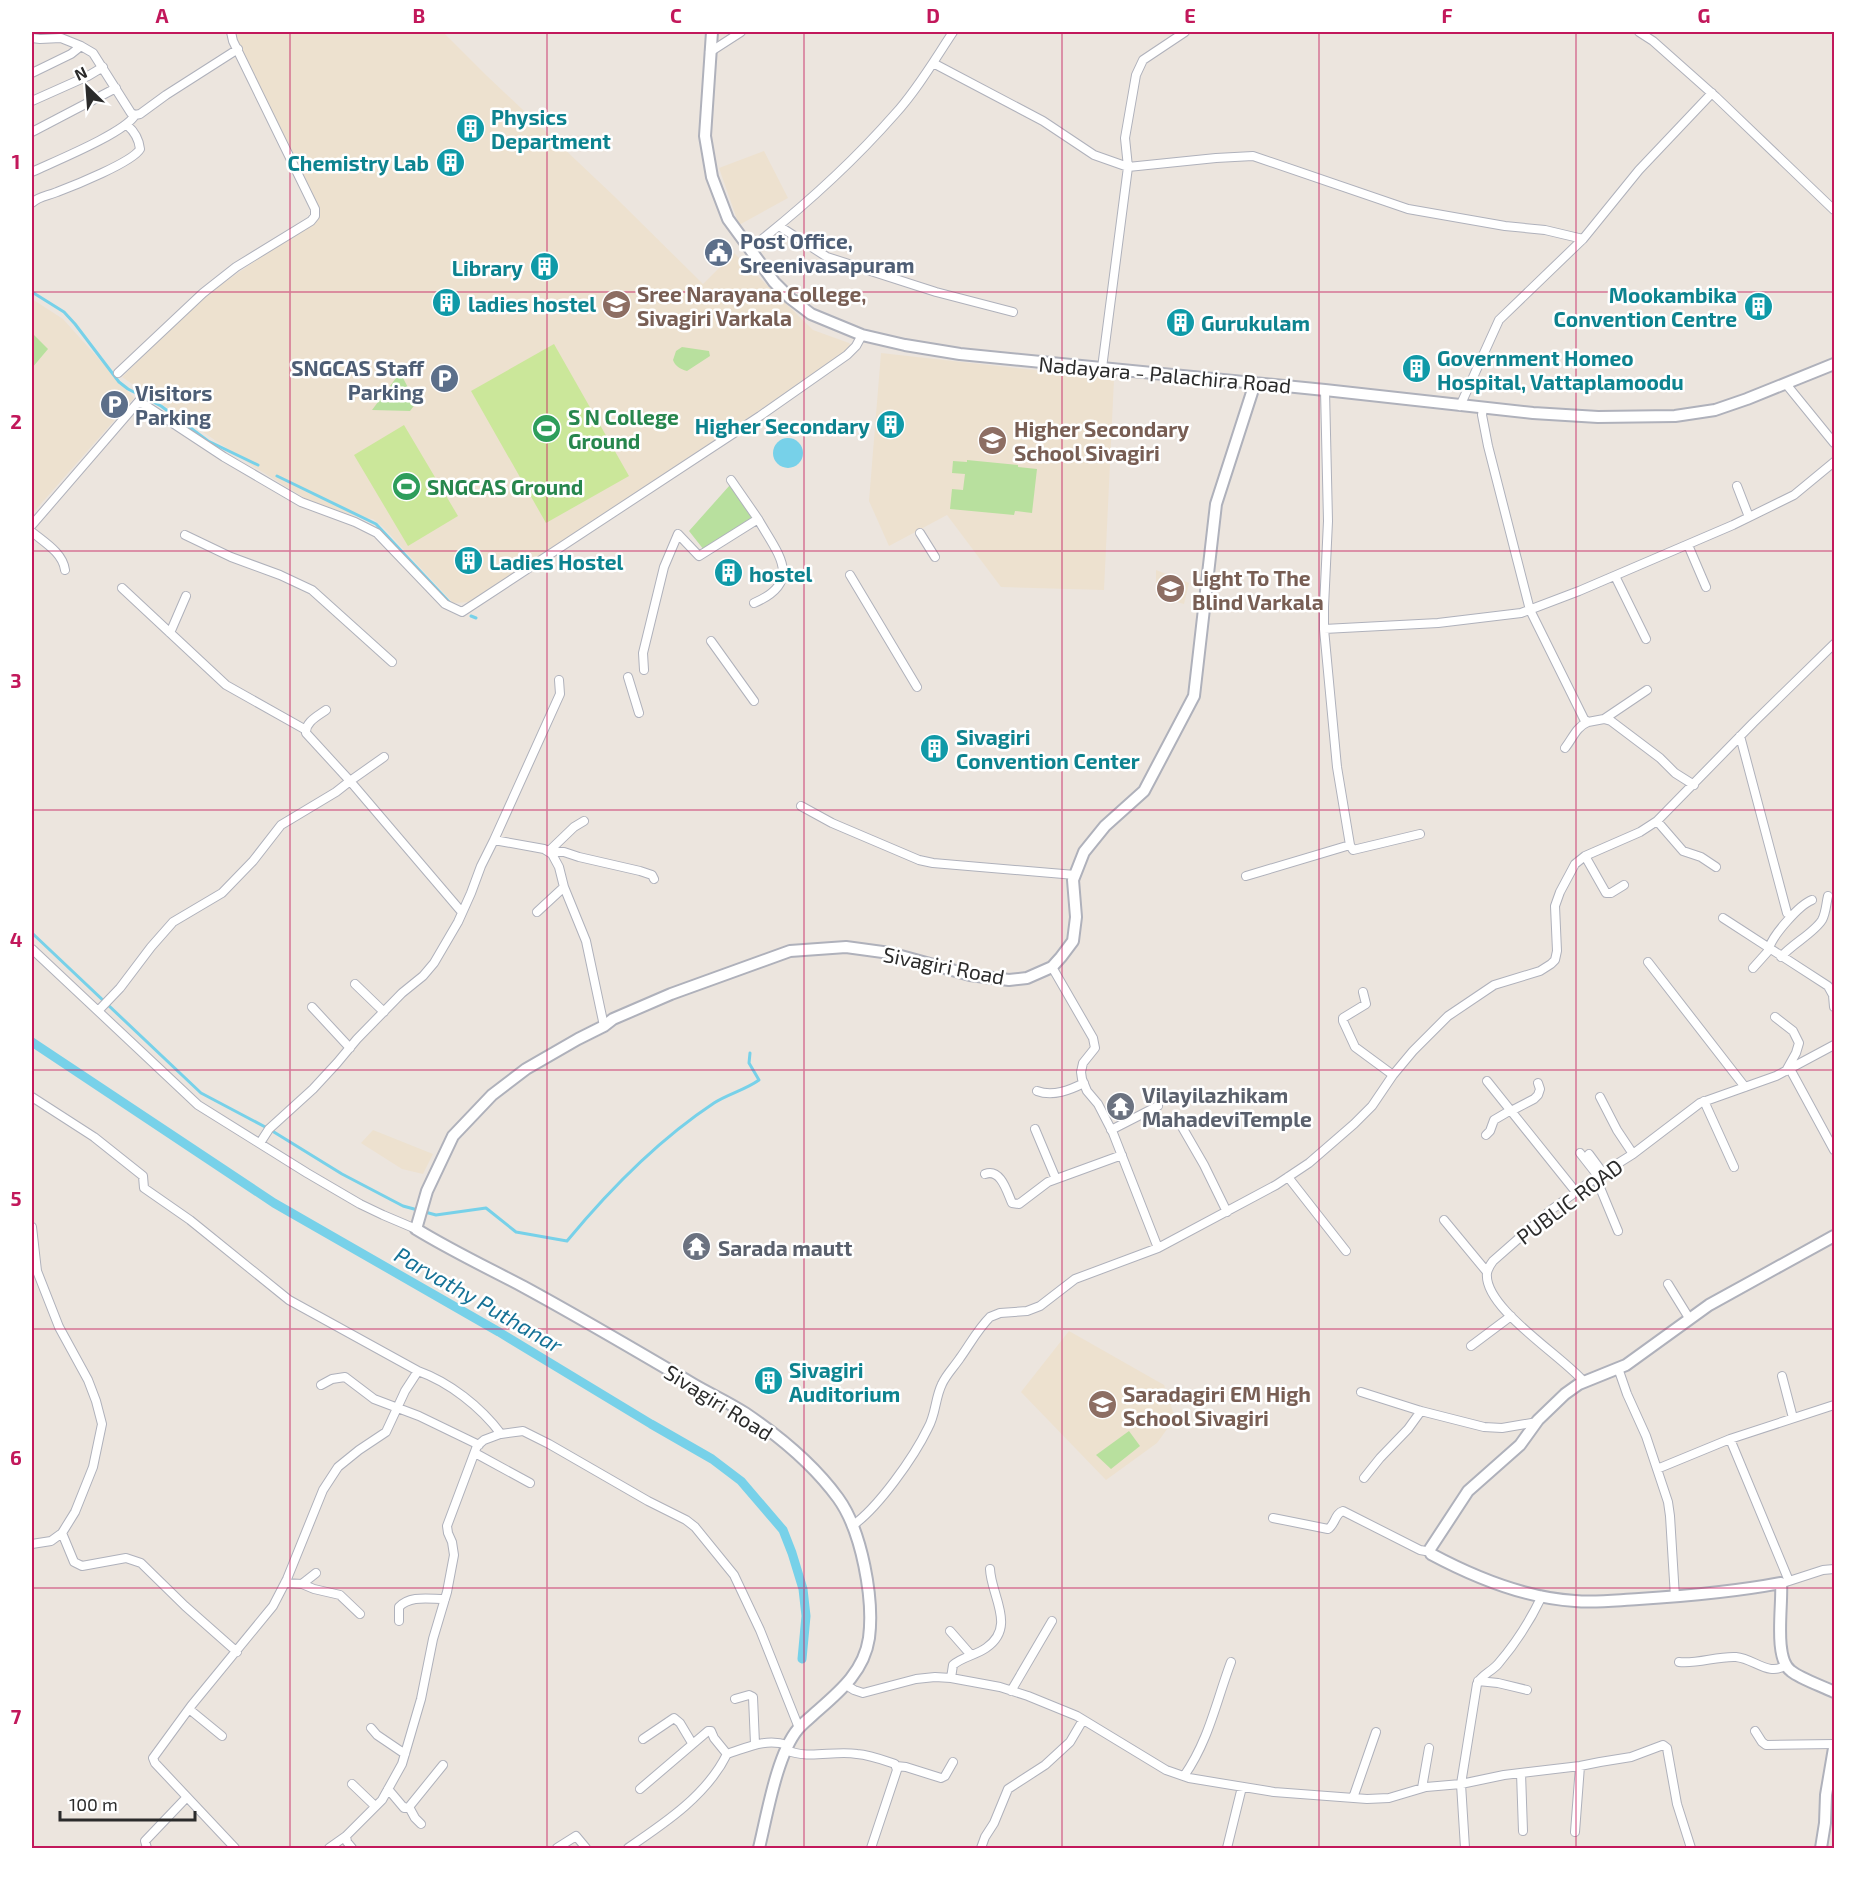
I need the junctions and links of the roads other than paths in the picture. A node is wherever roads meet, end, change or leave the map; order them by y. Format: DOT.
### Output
graph roads {
  1 [pos="231,32"];
  2 [pos="712,32"];
  3 [pos="741,32"];
  4 [pos="953,32"];
  5 [pos="1185,32"];
  6 [pos="1639,32"];
  7 [pos="32,38"];
  8 [pos="81,46"];
  9 [pos="238,49"];
  10 [pos="710,52"];
  11 [pos="933,63"];
  12 [pos="103,67"];
  13 [pos="32,73"];
  14 [pos="116,88"];
  15 [pos="1712,93"];
  16 [pos="32,101"];
  17 [pos="135,115"];
  18 [pos="127,125"];
  19 [pos="32,132"];
  20 [pos="1128,167"];
  21 [pos="32,172"];
  22 [pos="32,203"];
  23 [pos="1834,210"];
  24 [pos="779,226"];
  25 [pos="1584,239"];
  26 [pos="751,248"];
  27 [pos="1012,312"];
  28 [pos="862,335"];
  29 [pos="1834,364"];
  30 [pos="1102,368"];
  31 [pos="118,374"];
  32 [pos="1255,383"];
  33 [pos="1786,384"];
  34 [pos="1324,390"];
  35 [pos="1460,406"];
  36 [pos="1483,408"];
  37 [pos="1834,443"];
  38 [pos="1834,462"];
  39 [pos="731,480"];
  40 [pos="1737,486"];
  41 [pos="1749,517"];
  42 [pos="758,519"];
  43 [pos="32,525"];
  44 [pos="32,532"];
  45 [pos="920,533"];
  46 [pos="185,535"];
  47 [pos="1688,545"];
  48 [pos="935,557"];
  49 [pos="65,570"];
  50 [pos="850,575"];
  51 [pos="1615,576"];
  52 [pos="1706,587"];
  53 [pos="122,588"];
  54 [pos="186,596"];
  55 [pos="754,603"];
  56 [pos="1530,610"];
  57 [pos="1324,628"];
  58 [pos="170,633"];
  59 [pos="1646,639"];
  60 [pos="711,641"];
  61 [pos="1834,644"];
  62 [pos="392,662"];
  63 [pos="644,670"];
  64 [pos="628,677"];
  65 [pos="559,680"];
  66 [pos="917,687"];
  67 [pos="1647,690"];
  68 [pos="754,701"];
  69 [pos="326,710"];
  70 [pos="639,713"];
  71 [pos="1604,719"];
  72 [pos="1588,722"];
  73 [pos="306,730"];
  74 [pos="1740,736"];
  75 [pos="1565,748"];
  76 [pos="384,757"];
  77 [pos="350,781"];
  78 [pos="1694,785"];
  79 [pos="801,806"];
  80 [pos="584,821"];
  81 [pos="1657,821"];
  82 [pos="1420,834"];
  83 [pos="494,840"];
  84 [pos="1350,845"];
  85 [pos="549,852"];
  86 [pos="1585,856"];
  87 [pos="1716,867"];
  88 [pos="1075,875"];
  89 [pos="1246,876"];
  90 [pos="654,879"];
  91 [pos="1624,885"];
  92 [pos="564,888"];
  93 [pos="1828,896"];
  94 [pos="1812,900"];
  95 [pos="460,910"];
  96 [pos="537,912"];
  97 [pos="1787,913"];
  98 [pos="1723,918"];
  99 [pos="32,949"];
  100 [pos="1769,949"];
  101 [pos="1781,957"];
  102 [pos="1647,962"];
  103 [pos="1052,967"];
  104 [pos="1753,968"];
  105 [pos="355,984"];
  106 [pos="1363,992"];
  107 [pos="312,1007"];
  108 [pos="1834,1007"];
  109 [pos="98,1011"];
  110 [pos="384,1012"];
  111 [pos="1775,1017"];
  112 [pos="604,1026"];
  113 [pos="1834,1045"];
  114 [pos="350,1048"];
  115 [pos="1787,1071"];
  116 [pos="1393,1075"];
  117 [pos="1486,1081"];
  118 [pos="1084,1083"];
  119 [pos="1538,1083"];
  120 [pos="1745,1087"];
  121 [pos="1037,1090"];
  122 [pos="32,1097"];
  123 [pos="1600,1097"];
  124 [pos="1704,1101"];
  125 [pos="1158,1106"];
  126 [pos="1511,1111"];
  127 [pos="1178,1120"];
  128 [pos="1035,1129"];
  129 [pos="1111,1130"];
  130 [pos="1486,1135"];
  131 [pos="260,1143"];
  132 [pos="1834,1150"];
  133 [pos="1585,1154"];
  134 [pos="1633,1154"];
  135 [pos="1122,1155"];
  136 [pos="1734,1167"];
  137 [pos="985,1174"];
  138 [pos="1599,1176"];
  139 [pos="1288,1177"];
  140 [pos="1056,1179"];
  141 [pos="1576,1192"];
  142 [pos="1227,1212"];
  143 [pos="1444,1220"];
  144 [pos="32,1227"];
  145 [pos="417,1229"];
  146 [pos="1618,1231"];
  147 [pos="1834,1236"];
  148 [pos="1158,1248"];
  149 [pos="1346,1251"];
  150 [pos="1487,1272"];
  151 [pos="1668,1284"];
  152 [pos="1511,1316"];
  153 [pos="1689,1318"];
  154 [pos="1471,1346"];
  155 [pos="1618,1368"];
  156 [pos="418,1371"];
  157 [pos="1782,1376"];
  158 [pos="1584,1382"];
  159 [pos="321,1385"];
  160 [pos="1361,1392"];
  161 [pos="1834,1405"];
  162 [pos="397,1409"];
  163 [pos="1421,1411"];
  164 [pos="1793,1418"];
  165 [pos="1537,1422"];
  166 [pos="500,1434"];
  167 [pos="1730,1439"];
  168 [pos="479,1444"];
  169 [pos="475,1453"];
  170 [pos="1657,1469"];
  171 [pos="1364,1478"];
  172 [pos="530,1484"];
  173 [pos="1273,1518"];
  174 [pos="852,1526"];
  175 [pos="62,1533"];
  176 [pos="32,1544"];
  177 [pos="1431,1552"];
  178 [pos="990,1569"];
  179 [pos="1834,1569"];
  180 [pos="316,1573"];
  181 [pos="1785,1582"];
  182 [pos="285,1583"];
  183 [pos="302,1584"];
  184 [pos="1542,1596"];
  185 [pos="1675,1597"];
  186 [pos="445,1599"];
  187 [pos="360,1614"];
  188 [pos="1052,1621"];
  189 [pos="399,1622"];
  190 [pos="950,1631"];
  191 [pos="237,1652"];
  192 [pos="971,1655"];
  193 [pos="1231,1662"];
  194 [pos="1679,1662"];
  195 [pos="1786,1665"];
  196 [pos="951,1678"];
  197 [pos="1478,1681"];
  198 [pos="846,1685"];
  199 [pos="1527,1690"];
  200 [pos="1011,1691"];
  201 [pos="1834,1692"];
  202 [pos="735,1699"];
  203 [pos="189,1710"];
  204 [pos="1083,1720"];
  205 [pos="371,1728"];
  206 [pos="799,1728"];
  207 [pos="1755,1731"];
  208 [pos="1376,1732"];
  209 [pos="222,1736"];
  210 [pos="643,1739"];
  211 [pos="692,1743"];
  212 [pos="755,1744"];
  213 [pos="1834,1746"];
  214 [pos="787,1748"];
  215 [pos="1429,1748"];
  216 [pos="405,1754"];
  217 [pos="727,1754"];
  218 [pos="953,1762"];
  219 [pos="443,1765"];
  220 [pos="896,1766"];
  221 [pos="1580,1766"];
  222 [pos="1521,1773"];
  223 [pos="1184,1776"];
  224 [pos="352,1784"];
  225 [pos="1461,1784"];
  226 [pos="1242,1787"];
  227 [pos="1422,1788"];
  228 [pos="388,1789"];
  229 [pos="640,1789"];
  230 [pos="187,1797"];
  231 [pos="1353,1798"];
  232 [pos="375,1806"];
  233 [pos="409,1808"];
  234 [pos="421,1824"];
  235 [pos="1523,1831"];
  236 [pos="1575,1832"];
  237 [pos="346,1836"];
  238 [pos="147,1848"];
  239 [pos="235,1848"];
  240 [pos="329,1848"];
  241 [pos="352,1848"];
  242 [pos="557,1848"];
  243 [pos="586,1848"];
  244 [pos="628,1848"];
  245 [pos="759,1848"];
  246 [pos="871,1848"];
  247 [pos="981,1848"];
  248 [pos="1227,1848"];
  249 [pos="1465,1848"];
  250 [pos="1691,1848"];
  251 [pos="1821,1848"];
  1 -- 9 [label="street"];
  2 -- 10 [label="main road, Nadayara - Palachira Road"];
  3 -- 10 [label="street"];
  4 -- 11 [label="street"];
  5 -- 20 [label="street"];
  6 -- 15 [label="street"];
  7 -- 8 [label="street"];
  8 -- 12 [label="street"];
  8 -- 13 [label="street"];
  9 -- 17 [label="street"];
  9 -- 31 [label="street"];
  10 -- 26 [label="main road, Nadayara - Palachira Road"];
  11 -- 20 [label="street"];
  11 -- 24 [label="street"];
  12 -- 14 [label="street"];
  12 -- 16 [label="street"];
  14 -- 17 [label="street"];
  14 -- 19 [label="street"];
  15 -- 23 [label="street"];
  15 -- 25 [label="street"];
  17 -- 18 [label="street"];
  18 -- 21 [label="street"];
  18 -- 22 [label="street"];
  20 -- 25 [label="street"];
  20 -- 30 [label="street"];
  24 -- 26 [label="street"];
  24 -- 27 [label="street"];
  25 -- 35 [label="street"];
  26 -- 28 [label="main road, Nadayara - Palachira Road"];
  28 -- 30 [label="main road, Nadayara - Palachira Road"];
  28 -- 43 [label="street"];
  29 -- 33 [label="main road, Nadayara - Palachira Road"];
  30 -- 32 [label="main road, Nadayara - Palachira Road"];
  32 -- 34 [label="main road, Nadayara - Palachira Road"];
  32 -- 88 [label="main road, Sivagiri Road"];
  33 -- 36 [label="main road, Nadayara - Palachira Road"];
  33 -- 37 [label="street"];
  34 -- 35 [label="main road, Nadayara - Palachira Road"];
  34 -- 57 [label="street"];
  35 -- 36 [label="main road, Nadayara - Palachira Road"];
  36 -- 56 [label="street"];
  38 -- 41 [label="street"];
  39 -- 42 [label="street"];
  40 -- 41 [label="street"];
  41 -- 47 [label="street"];
  42 -- 55 [label="street"];
  42 -- 63 [label="street"];
  44 -- 49 [label="street"];
  45 -- 48 [label="street"];
  46 -- 62 [label="street"];
  47 -- 51 [label="street"];
  47 -- 52 [label="street"];
  50 -- 66 [label="street"];
  51 -- 56 [label="street"];
  51 -- 59 [label="street"];
  53 -- 58 [label="street"];
  54 -- 58 [label="street"];
  56 -- 57 [label="street"];
  56 -- 72 [label="street"];
  57 -- 84 [label="street"];
  58 -- 73 [label="street"];
  60 -- 68 [label="street"];
  61 -- 74 [label="street"];
  64 -- 70 [label="street"];
  65 -- 83 [label="street"];
  67 -- 71 [label="street"];
  69 -- 73 [label="street"];
  71 -- 72 [label="street"];
  71 -- 78 [label="street"];
  72 -- 75 [label="street"];
  73 -- 77 [label="street"];
  74 -- 78 [label="street"];
  74 -- 97 [label="street"];
  76 -- 77 [label="street"];
  77 -- 95 [label="street"];
  77 -- 109 [label="street"];
  78 -- 81 [label="street"];
  79 -- 88 [label="street"];
  80 -- 85 [label="street"];
  81 -- 86 [label="street"];
  81 -- 87 [label="street"];
  82 -- 84 [label="street"];
  83 -- 85 [label="street"];
  83 -- 110 [label="street"];
  84 -- 89 [label="street"];
  85 -- 90 [label="street"];
  85 -- 92 [label="street"];
  86 -- 91 [label="street"];
  86 -- 116 [label="street"];
  88 -- 103 [label="main road, Sivagiri Road"];
  92 -- 96 [label="street"];
  92 -- 112 [label="street"];
  93 -- 101 [label="street"];
  94 -- 100 [label="street"];
  98 -- 100 [label="street"];
  99 -- 109 [label="street"];
  100 -- 101 [label="street"];
  100 -- 104 [label="street"];
  101 -- 108 [label="street"];
  102 -- 120 [label="street"];
  103 -- 112 [label="main road, Sivagiri Road"];
  103 -- 118 [label="street"];
  105 -- 110 [label="street"];
  106 -- 116 [label="street"];
  107 -- 114 [label="street"];
  109 -- 131 [label="street"];
  110 -- 114 [label="street"];
  111 -- 115 [label="street"];
  112 -- 145 [label="main road, Sivagiri Road"];
  113 -- 115 [label="street, PUBLIC ROAD"];
  114 -- 131 [label="street"];
  115 -- 120 [label="street, PUBLIC ROAD"];
  115 -- 132 [label="street"];
  116 -- 139 [label="street"];
  117 -- 126 [label="street"];
  118 -- 121 [label="street"];
  118 -- 129 [label="street"];
  119 -- 126 [label="street"];
  120 -- 124 [label="street, PUBLIC ROAD"];
  122 -- 156 [label="street"];
  123 -- 134 [label="street"];
  124 -- 134 [label="street, PUBLIC ROAD"];
  124 -- 136 [label="street"];
  125 -- 129 [label="street"];
  126 -- 130 [label="street"];
  126 -- 141 [label="street"];
  127 -- 142 [label="street"];
  128 -- 140 [label="street"];
  129 -- 135 [label="street"];
  131 -- 145 [label="street"];
  133 -- 138 [label="street"];
  134 -- 138 [label="street, PUBLIC ROAD"];
  135 -- 140 [label="street"];
  135 -- 148 [label="street"];
  137 -- 140 [label="street"];
  138 -- 141 [label="street, PUBLIC ROAD"];
  138 -- 146 [label="street"];
  139 -- 142 [label="street"];
  139 -- 149 [label="street"];
  141 -- 150 [label="street, PUBLIC ROAD"];
  142 -- 148 [label="street"];
  143 -- 150 [label="street"];
  144 -- 175 [label="street"];
  145 -- 174 [label="main road, Sivagiri Road"];
  147 -- 153 [label="main road"];
  148 -- 174 [label="street"];
  150 -- 152 [label="street"];
  151 -- 153 [label="street"];
  152 -- 154 [label="street"];
  152 -- 158 [label="street"];
  153 -- 155 [label="main road"];
  155 -- 158 [label="main road"];
  155 -- 170 [label="street"];
  156 -- 162 [label="street"];
  156 -- 166 [label="street"];
  157 -- 164 [label="street"];
  158 -- 165 [label="main road"];
  159 -- 162 [label="street"];
  160 -- 163 [label="street"];
  161 -- 164 [label="street"];
  162 -- 168 [label="street"];
  162 -- 182 [label="street"];
  163 -- 165 [label="street"];
  163 -- 171 [label="street"];
  164 -- 167 [label="street"];
  165 -- 177 [label="main road"];
  166 -- 168 [label="street"];
  166 -- 206 [label="street"];
  167 -- 170 [label="street"];
  167 -- 181 [label="street"];
  168 -- 169 [label="street"];
  169 -- 172 [label="street"];
  169 -- 186 [label="street"];
  170 -- 185 [label="street"];
  173 -- 177 [label="street"];
  174 -- 198 [label="main road, Sivagiri Road"];
  175 -- 176 [label="street"];
  175 -- 191 [label="street"];
  177 -- 184 [label="main road"];
  178 -- 192 [label="street"];
  179 -- 181 [label="street"];
  180 -- 183 [label="street"];
  181 -- 185 [label="main road"];
  181 -- 195 [label="main road"];
  182 -- 183 [label="street"];
  182 -- 191 [label="street"];
  183 -- 187 [label="street"];
  184 -- 185 [label="main road"];
  184 -- 197 [label="street"];
  186 -- 189 [label="street"];
  186 -- 216 [label="street"];
  188 -- 200 [label="street"];
  190 -- 192 [label="street"];
  191 -- 203 [label="street"];
  192 -- 196 [label="street"];
  193 -- 223 [label="street"];
  194 -- 195 [label="street"];
  195 -- 201 [label="main road"];
  196 -- 198 [label="street"];
  196 -- 200 [label="street"];
  197 -- 199 [label="street"];
  197 -- 225 [label="street"];
  198 -- 206 [label="main road, Sivagiri Road"];
  200 -- 204 [label="street"];
  202 -- 212 [label="street"];
  203 -- 209 [label="street"];
  203 -- 230 [label="street"];
  204 -- 223 [label="street"];
  204 -- 247 [label="street"];
  205 -- 216 [label="street"];
  206 -- 214 [label="main road, Sivagiri Road"];
  207 -- 213 [label="street"];
  208 -- 231 [label="street"];
  210 -- 211 [label="street"];
  211 -- 217 [label="street"];
  211 -- 229 [label="street"];
  212 -- 214 [label="street"];
  212 -- 217 [label="street"];
  213 -- 251 [label="main road"];
  214 -- 220 [label="street"];
  214 -- 245 [label="main road, Sivagiri Road"];
  215 -- 227 [label="street"];
  216 -- 228 [label="street"];
  217 -- 244 [label="street"];
  218 -- 220 [label="street"];
  219 -- 233 [label="street"];
  220 -- 246 [label="street"];
  221 -- 222 [label="street"];
  221 -- 236 [label="street"];
  221 -- 250 [label="street"];
  222 -- 225 [label="street"];
  222 -- 235 [label="street"];
  223 -- 226 [label="street"];
  224 -- 232 [label="street"];
  225 -- 227 [label="street"];
  225 -- 249 [label="street"];
  226 -- 231 [label="street"];
  226 -- 248 [label="street"];
  227 -- 231 [label="street"];
  228 -- 232 [label="street"];
  228 -- 233 [label="street"];
  230 -- 238 [label="street"];
  230 -- 239 [label="street"];
  232 -- 237 [label="street"];
  233 -- 234 [label="street"];
  237 -- 240 [label="street"];
  237 -- 241 [label="street"];
  242 -- 243 [label="street"];
}
